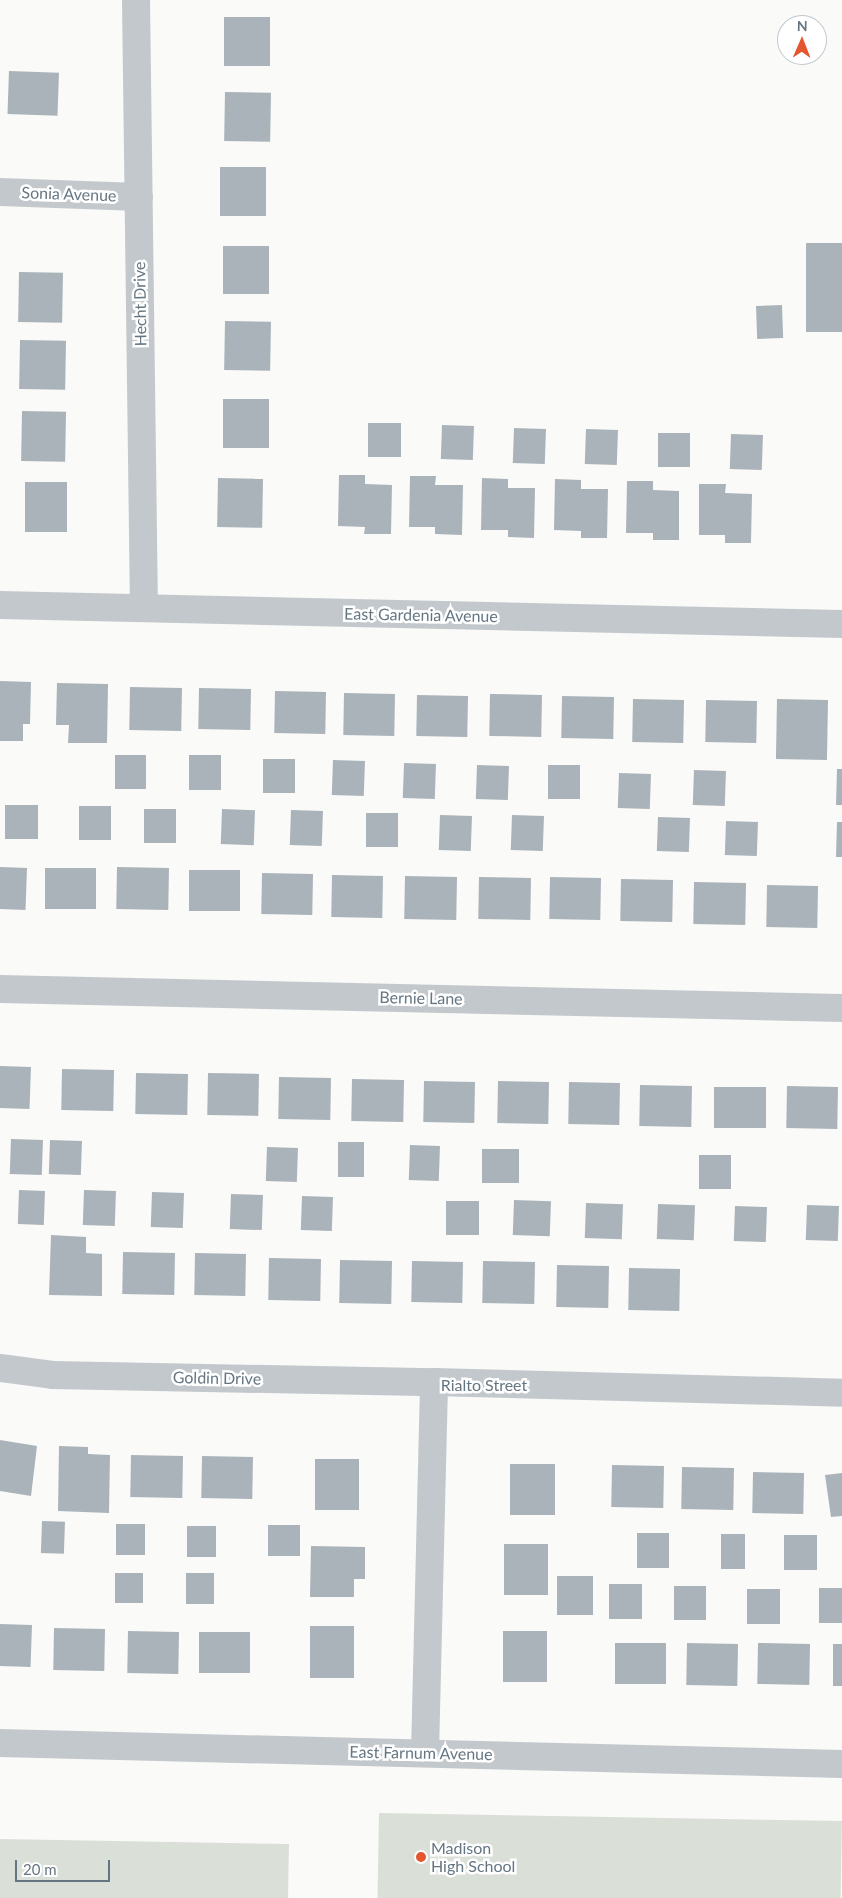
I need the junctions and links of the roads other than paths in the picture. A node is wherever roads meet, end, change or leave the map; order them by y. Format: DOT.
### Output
graph roads {
  1 [pos="136,0"];
  2 [pos="0,192"];
  3 [pos="139,197"];
  4 [pos="0,605"];
  5 [pos="144,608"];
  6 [pos="842,624"];
  7 [pos="0,989"];
  8 [pos="842,1008"];
  9 [pos="0,1368"];
  10 [pos="434,1382"];
  11 [pos="842,1393"];
  12 [pos="0,1743"];
  13 [pos="425,1753"];
  14 [pos="842,1764"];
  1 -- 3 [label="street, Hecht Drive"];
  2 -- 3 [label="street, Sonia Avenue"];
  3 -- 5 [label="street, Hecht Drive"];
  4 -- 5 [label="street, East Gardenia Avenue"];
  5 -- 6 [label="street, East Gardenia Avenue"];
  7 -- 8 [label="street, Bernie Lane"];
  9 -- 10 [label="street, Goldin Drive"];
  10 -- 11 [label="street, Rialto Street"];
  10 -- 13 [label="street, Rialto Street"];
  12 -- 13 [label="street, East Farnum Avenue"];
  13 -- 14 [label="street, East Farnum Avenue"];
}
